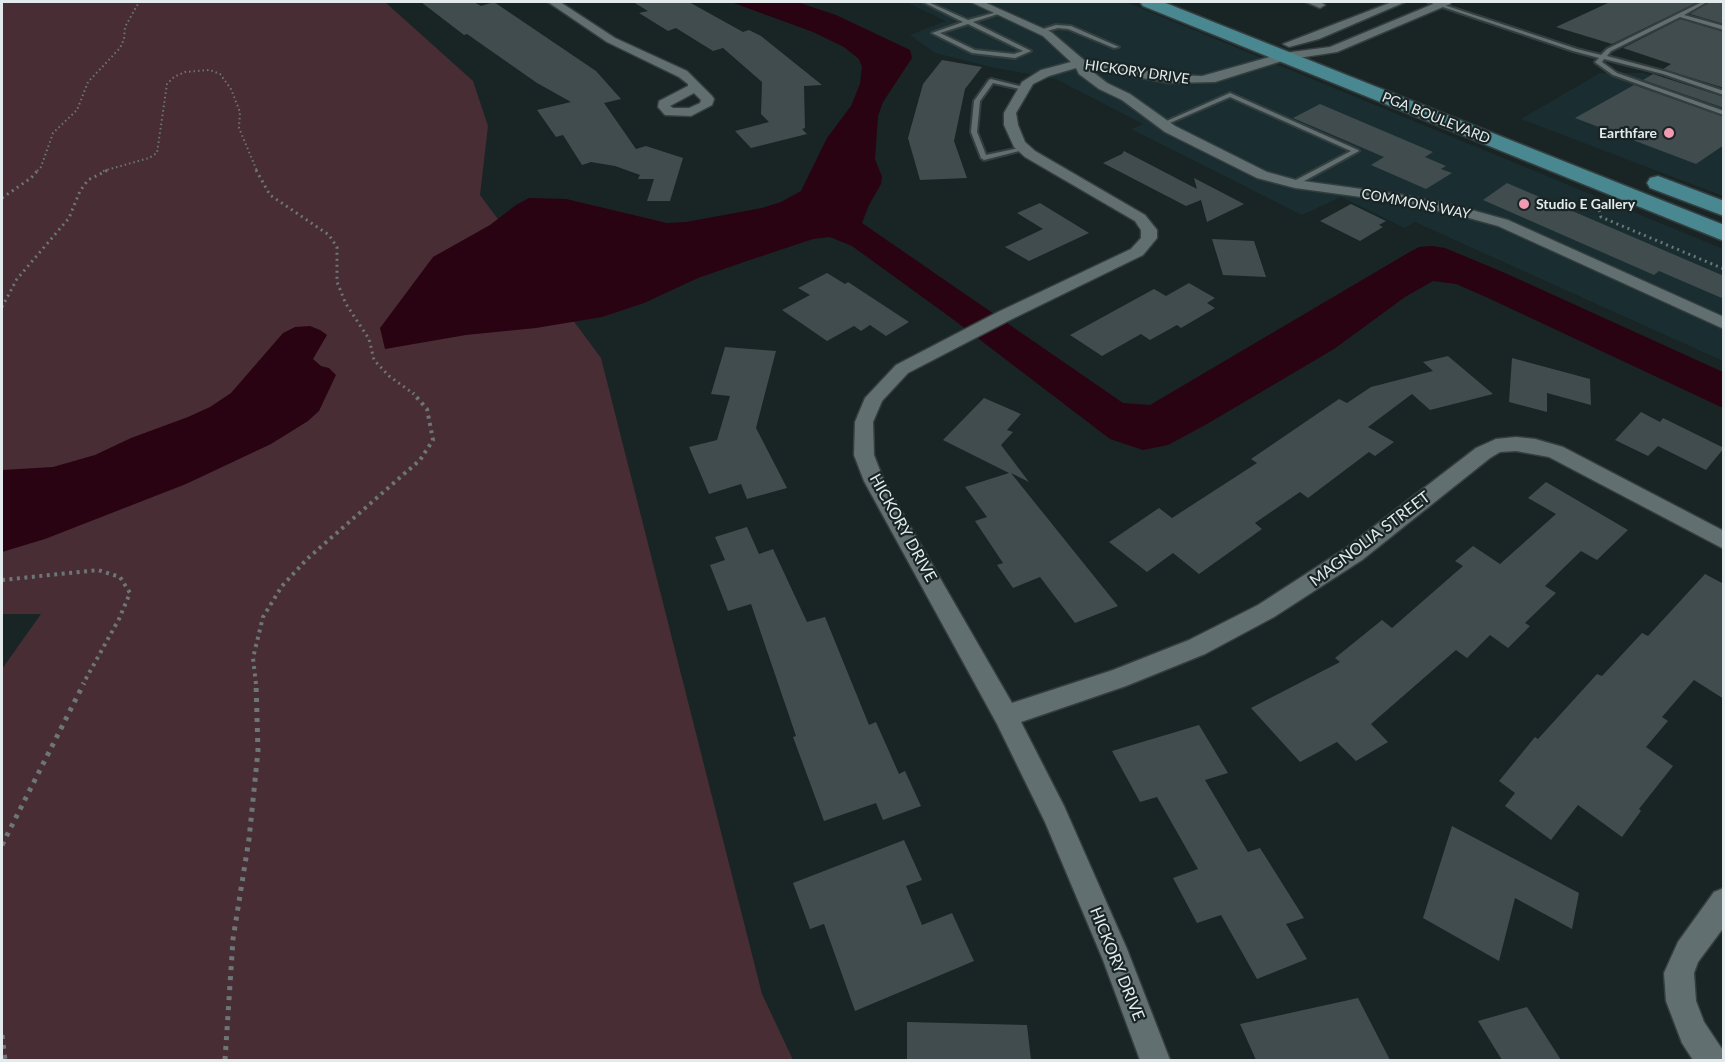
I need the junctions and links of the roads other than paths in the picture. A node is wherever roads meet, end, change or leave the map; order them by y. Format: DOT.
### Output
graph roads {
  1 [pos="553,2"];
  2 [pos="926,2"];
  3 [pos="976,2"];
  4 [pos="1149,2"];
  5 [pos="1193,2"];
  6 [pos="1400,2"];
  7 [pos="1439,2"];
  8 [pos="1705,2"];
  9 [pos="999,12"];
  10 [pos="1679,15"];
  11 [pos="968,22"];
  12 [pos="1724,28"];
  13 [pos="1040,31"];
  14 [pos="1116,47"];
  15 [pos="1282,50"];
  16 [pos="1318,51"];
  17 [pos="1602,57"];
  18 [pos="1077,60"];
  19 [pos="1114,66"];
  20 [pos="1026,85"];
  21 [pos="695,88"];
  22 [pos="1110,89"];
  23 [pos="1724,93"];
  24 [pos="1724,113"];
  25 [pos="1495,120"];
  26 [pos="1163,124"];
  27 [pos="1024,149"];
  28 [pos="1636,175"];
  29 [pos="1295,184"];
  30 [pos="1724,209"];
  31 [pos="1724,234"];
  32 [pos="1724,324"];
  33 [pos="1724,541"];
  34 [pos="1006,716"];
  35 [pos="1724,902"];
  36 [pos="1155,1060"];
  37 [pos="1711,1060"];
  1 -- 21 [label="street"];
  2 -- 11 [label="lane"];
  3 -- 9 [label="street, COMMONS WAY"];
  4 -- 15 [label="main road, PGA BOULEVARD"];
  5 -- 15 [label="main road, PGA BOULEVARD"];
  6 -- 15 [label="street, HICKORY DRIVE"];
  7 -- 16 [label="street"];
  7 -- 17 [label="lane"];
  8 -- 10 [label="lane"];
  9 -- 11 [label="lane"];
  9 -- 13 [label="street, COMMONS WAY"];
  10 -- 12 [label="lane"];
  10 -- 17 [label="lane"];
  11 -- 11 [label="lane"];
  13 -- 14 [label="lane"];
  13 -- 18 [label="street, COMMONS WAY"];
  15 -- 16 [label="main road, PGA BOULEVARD"];
  15 -- 19 [label="street, HICKORY DRIVE"];
  15 -- 31 [label="main road, PGA BOULEVARD"];
  16 -- 25 [label="main road, PGA BOULEVARD"];
  17 -- 23 [label="lane"];
  17 -- 24 [label="lane"];
  18 -- 19 [label="street, HICKORY DRIVE"];
  18 -- 20 [label="street, HICKORY DRIVE"];
  18 -- 22 [label="street, COMMONS WAY"];
  19 -- 22 [label="street"];
  20 -- 27 [label="street"];
  20 -- 27 [label="lane"];
  22 -- 26 [label="street, COMMONS WAY"];
  26 -- 29 [label="street, COMMONS WAY"];
  26 -- 29 [label="lane"];
  27 -- 34 [label="street, HICKORY DRIVE"];
  28 -- 30 [label="main road"];
  29 -- 32 [label="street, COMMONS WAY"];
  33 -- 34 [label="street, MAGNOLIA STREET"];
  34 -- 36 [label="street, HICKORY DRIVE"];
  35 -- 37 [label="street"];
}
